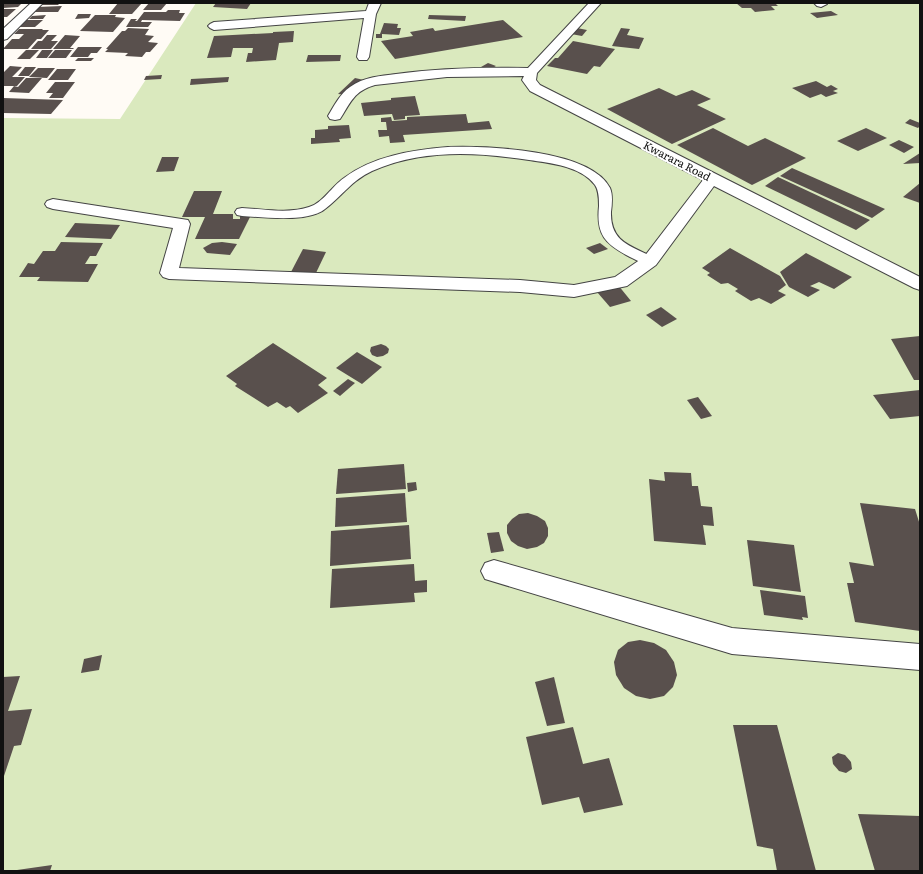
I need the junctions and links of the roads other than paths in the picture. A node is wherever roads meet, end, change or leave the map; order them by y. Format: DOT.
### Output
graph roads {
  1 [pos="37,3"];
  2 [pos="595,3"];
  3 [pos="373,8"];
  4 [pos="214,26"];
  5 [pos="3,36"];
  6 [pos="363,58"];
  7 [pos="531,72"];
  8 [pos="335,116"];
  9 [pos="712,178"];
  10 [pos="53,204"];
  11 [pos="242,212"];
  12 [pos="650,261"];
  13 [pos="920,284"];
  14 [pos="494,571"];
  15 [pos="920,657"];
  1 -- 5 [label="street"];
  2 -- 7 [label="street"];
  3 -- 4 [label="street"];
  3 -- 6 [label="street"];
  7 -- 8 [label="street"];
  7 -- 9 [label="street, Kwarara Road"];
  9 -- 12 [label="street"];
  9 -- 13 [label="street, Kwarara Road"];
  10 -- 12 [label="street"];
  11 -- 12 [label="lane"];
  14 -- 15 [label="street"];
}
